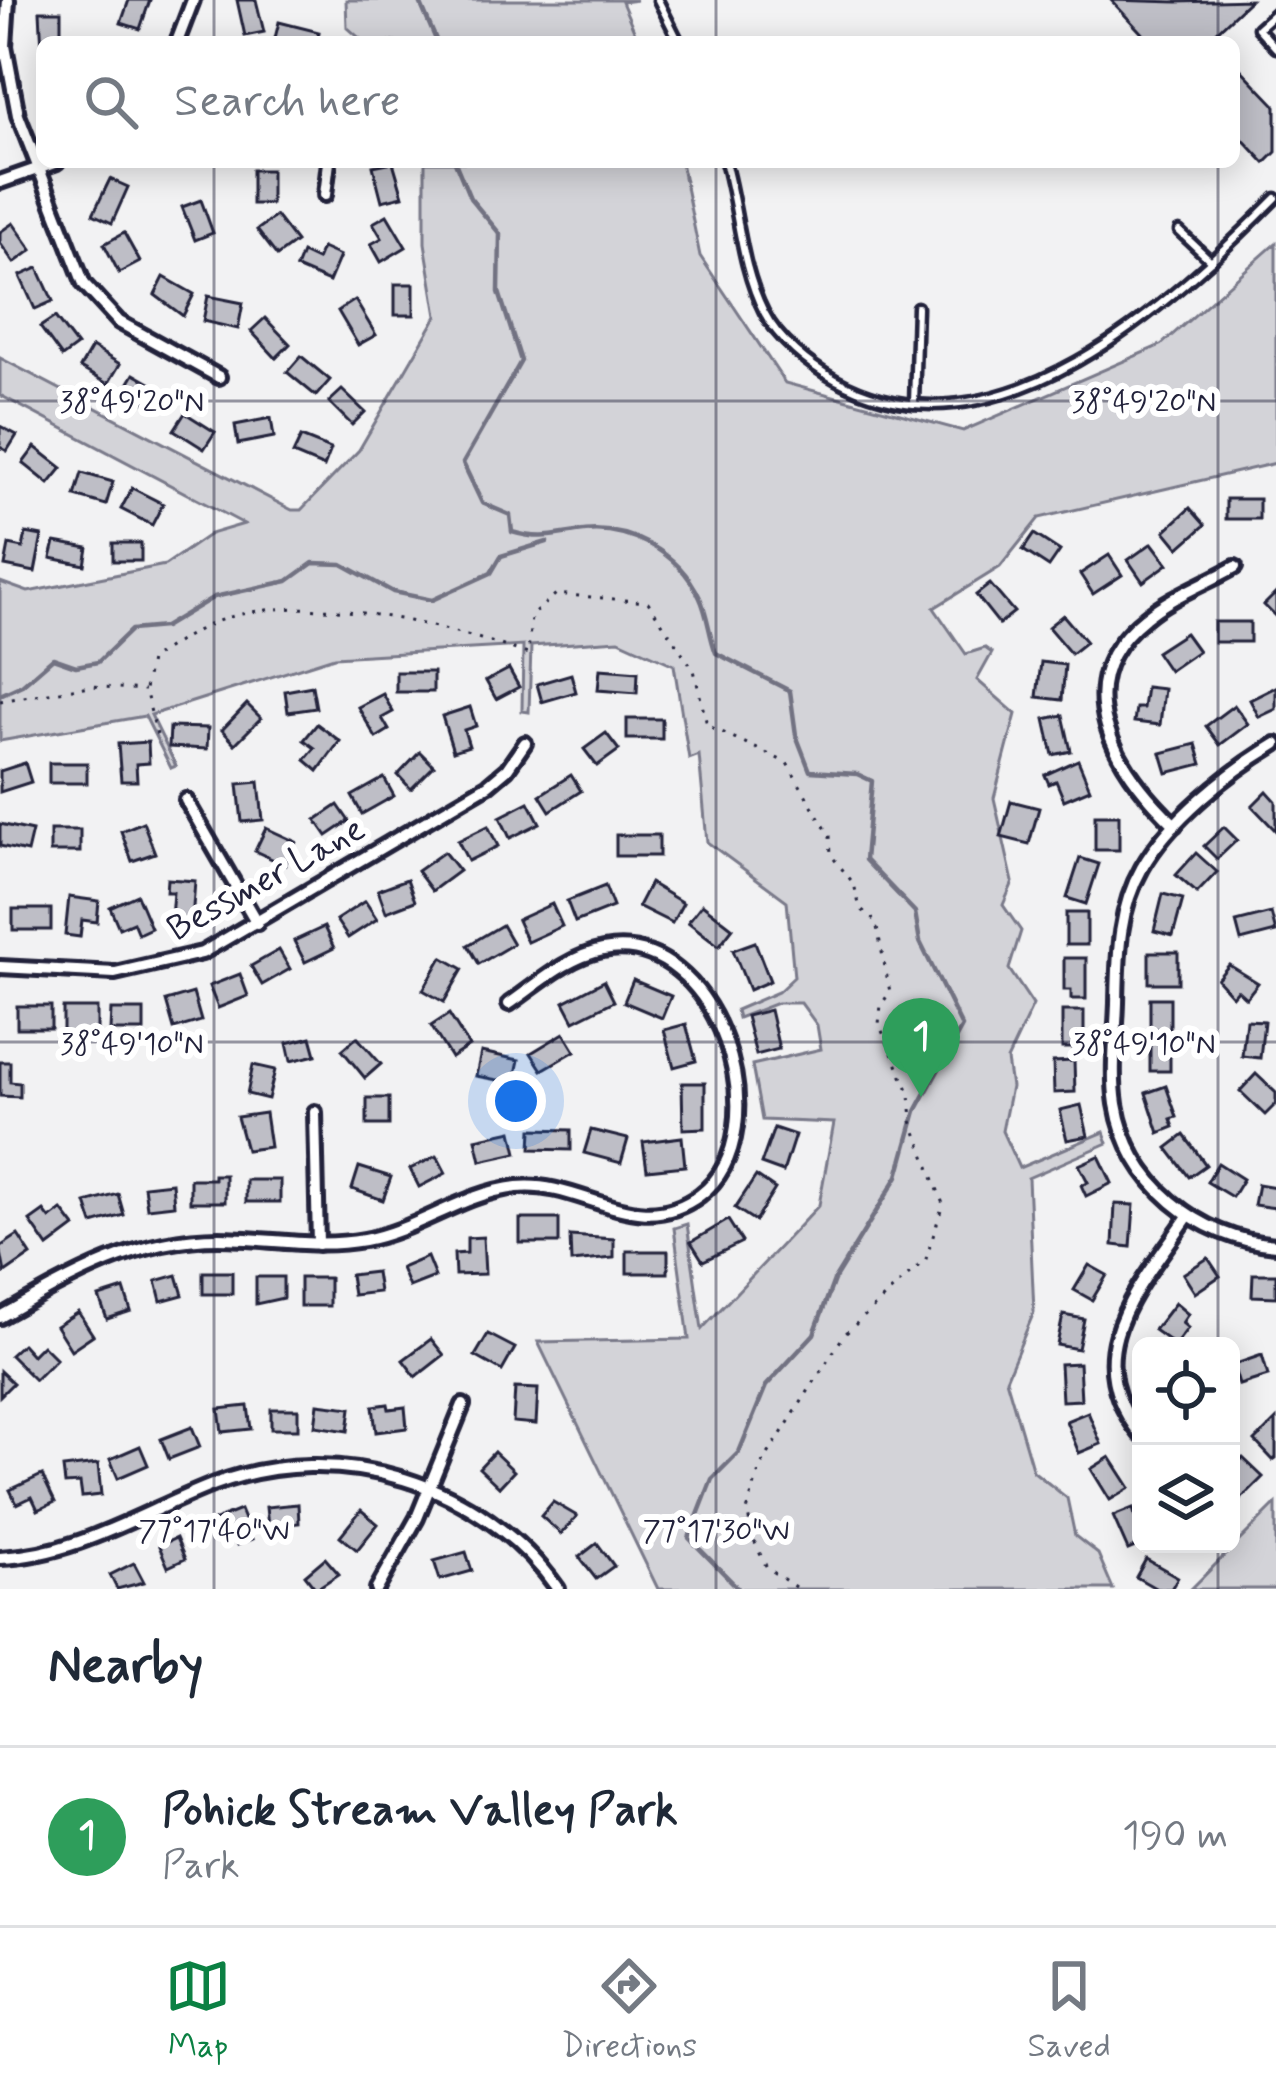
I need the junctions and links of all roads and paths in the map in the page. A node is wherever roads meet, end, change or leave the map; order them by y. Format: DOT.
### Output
graph roads {
  1 [pos="8,0"];
  2 [pos="193,0"];
  3 [pos="658,0"];
  4 [pos="1276,12"];
  5 [pos="181,36"];
  6 [pos="677,36"];
  7 [pos="1276,48"];
  8 [pos="36,163"];
  9 [pos="43,168"];
  10 [pos="328,168"];
  11 [pos="726,168"];
  12 [pos="38,170"];
  13 [pos="0,182"];
  14 [pos="325,195"];
  15 [pos="1276,198"];
  16 [pos="1179,231"];
  17 [pos="1212,262"];
  18 [pos="916,307"];
  19 [pos="219,376"];
  20 [pos="914,404"];
  21 [pos="1234,567"];
  22 [pos="146,690"];
  23 [pos="0,701"];
  24 [pos="157,735"];
  25 [pos="524,743"];
  26 [pos="1276,744"];
  27 [pos="186,800"];
  28 [pos="1175,825"];
  29 [pos="257,923"];
  30 [pos="0,967"];
  31 [pos="509,1004"];
  32 [pos="315,1112"];
  33 [pos="1188,1216"];
  34 [pos="318,1244"];
  35 [pos="1276,1245"];
  36 [pos="0,1317"];
  37 [pos="464,1405"];
  38 [pos="1132,1420"];
  39 [pos="430,1488"];
  40 [pos="0,1558"];
  41 [pos="377,1589"];
  42 [pos="558,1589"];
  43 [pos="798,1589"];
  1 -- 8 [label="street"];
  2 -- 5 [label="street"];
  3 -- 6 [label="lane"];
  4 -- 7 [label="lane"];
  9 -- 12 [label="street"];
  10 -- 14 [label="street"];
  11 -- 20 [label="lane"];
  12 -- 13 [label="street"];
  12 -- 19 [label="street"];
  15 -- 17 [label="lane"];
  16 -- 17 [label="lane"];
  17 -- 20 [label="lane"];
  18 -- 20 [label="lane"];
  21 -- 28 [label="street"];
  22 -- 23 [label="path"];
  22 -- 24 [label="path"];
  22 -- 43 [label="path"];
  25 -- 29 [label="street, Bessmer Lane"];
  26 -- 28 [label="street"];
  27 -- 29 [label="street"];
  28 -- 33 [label="street"];
  29 -- 30 [label="street, Bessmer Lane"];
  31 -- 34 [label="street"];
  32 -- 34 [label="street"];
  33 -- 35 [label="street"];
  33 -- 38 [label="street"];
  34 -- 36 [label="street"];
  37 -- 39 [label="street"];
  39 -- 40 [label="street"];
  39 -- 41 [label="street"];
  39 -- 42 [label="street"];
}
